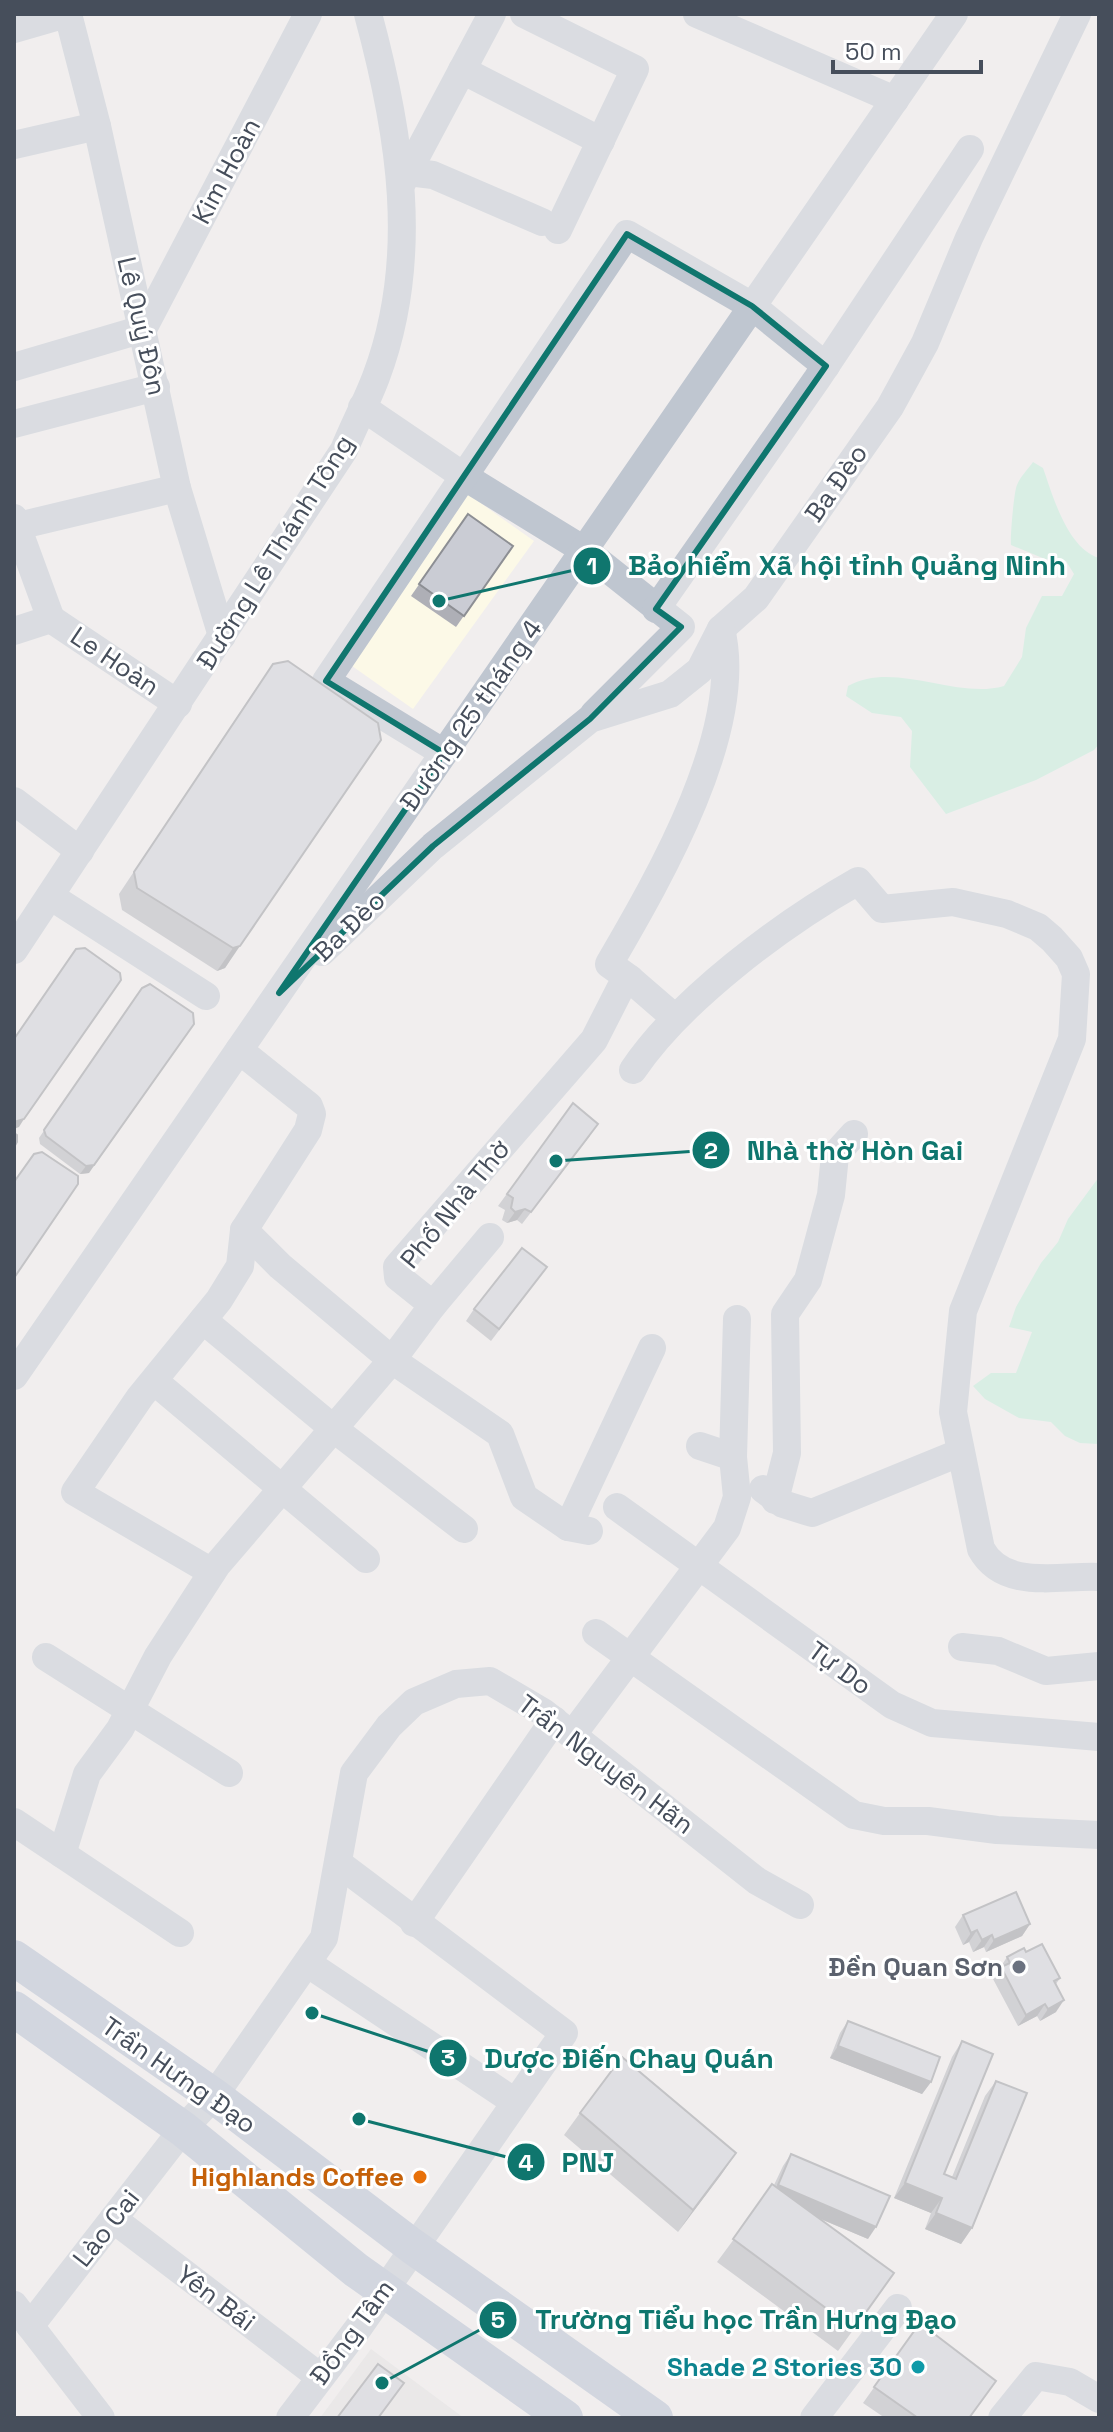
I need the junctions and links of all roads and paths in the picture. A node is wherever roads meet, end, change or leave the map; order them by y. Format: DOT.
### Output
graph roads {
  1 [pos="67,14"];
  2 [pos="308,14"];
  3 [pos="368,14"];
  4 [pos="492,14"];
  5 [pos="524,14"];
  6 [pos="697,14"];
  7 [pos="954,14"];
  8 [pos="1077,14"];
  9 [pos="743,24"];
  10 [pos="14,29"];
  11 [pos="462,70"];
  12 [pos="895,100"];
  13 [pos="97,126"];
  14 [pos="601,141"];
  15 [pos="14,145"];
  16 [pos="970,149"];
  17 [pos="405,178"];
  18 [pos="752,306"];
  19 [pos="143,329"];
  20 [pos="826,366"];
  21 [pos="14,367"];
  22 [pos="156,387"];
  23 [pos="362,407"];
  24 [pos="14,424"];
  25 [pos="465,477"];
  26 [pos="177,488"];
  27 [pos="15,524"];
  28 [pos="584,550"];
  29 [pos="656,609"];
  30 [pos="51,619"];
  31 [pos="721,629"];
  32 [pos="14,631"];
  33 [pos="222,636"];
  34 [pos="178,704"];
  35 [pos="590,719"];
  36 [pos="444,753"];
  37 [pos="14,801"];
  38 [pos="80,851"];
  39 [pos="50,896"];
  40 [pos="14,950"];
  41 [pos="630,979"];
  42 [pos="279,993"];
  43 [pos="206,996"];
  44 [pos="674,1017"];
  45 [pos="239,1050"];
  46 [pos="633,1070"];
  47 [pos="854,1134"];
  48 [pos="244,1230"];
  49 [pos="490,1237"];
  50 [pos="433,1305"];
  51 [pos="737,1319"];
  52 [pos="203,1320"];
  53 [pos="652,1348"];
  54 [pos="392,1360"];
  55 [pos="14,1376"];
  56 [pos="154,1381"];
  57 [pos="334,1429"];
  58 [pos="700,1446"];
  59 [pos="959,1453"];
  60 [pos="734,1470"];
  61 [pos="282,1488"];
  62 [pos="775,1500"];
  63 [pos="617,1507"];
  64 [pos="464,1529"];
  65 [pos="366,1559"];
  66 [pos="697,1565"];
  67 [pos="212,1572"];
  68 [pos="1099,1577"];
  69 [pos="596,1633"];
  70 [pos="962,1647"];
  71 [pos="46,1657"];
  72 [pos="632,1659"];
  73 [pos="1099,1666"];
  74 [pos="130,1710"];
  75 [pos="564,1727"];
  76 [pos="1099,1737"];
  77 [pos="229,1773"];
  78 [pos="14,1822"];
  79 [pos="1099,1835"];
  80 [pos="62,1854"];
  81 [pos="338,1863"];
  82 [pos="800,1905"];
  83 [pos="414,1923"];
  84 [pos="180,1933"];
  85 [pos="14,1958"];
  86 [pos="307,1963"];
  87 [pos="18,2022"];
  88 [pos="214,2096"];
  89 [pos="515,2102"];
  90 [pos="183,2129"];
  91 [pos="113,2219"];
  92 [pos="412,2246"];
  93 [pos="384,2289"];
  94 [pos="898,2308"];
  95 [pos="22,2316"];
  96 [pos="320,2377"];
  97 [pos="1099,2399"];
  98 [pos="101,2418"];
  99 [pos="290,2418"];
  100 [pos="565,2418"];
  101 [pos="655,2418"];
  102 [pos="814,2418"];
  103 [pos="1002,2418"];
  1 -- 10 [label="street"];
  1 -- 13 [label="street, Lê Quý Đôn"];
  2 -- 19 [label="street, Kim Hoàn"];
  3 -- 17 [label="street, Đường Lê Thánh Tông"];
  4 -- 11 [label="street"];
  5 -- 14 [label="street"];
  6 -- 9 [label="street"];
  7 -- 12 [label="street, Đường 25 tháng 4"];
  8 -- 31 [label="street, Ba Đèo"];
  9 -- 12 [label="street"];
  11 -- 14 [label="street"];
  11 -- 17 [label="street"];
  12 -- 18 [label="street, Đường 25 tháng 4"];
  13 -- 15 [label="street"];
  13 -- 19 [label="street, Lê Quý Đôn"];
  14 -- 17 [label="street"];
  16 -- 20 [label="street"];
  17 -- 23 [label="street, Đường Lê Thánh Tông"];
  18 -- 20 [label="street"];
  18 -- 25 [label="street"];
  18 -- 28 [label="street, Đường 25 tháng 4"];
  19 -- 21 [label="street"];
  19 -- 22 [label="street, Lê Quý Đôn"];
  20 -- 29 [label="street"];
  22 -- 24 [label="street"];
  22 -- 26 [label="street, Lê Quý Đôn"];
  23 -- 25 [label="street"];
  23 -- 33 [label="street, Đường Lê Thánh Tông"];
  25 -- 28 [label="street"];
  25 -- 36 [label="street"];
  26 -- 27 [label="street"];
  26 -- 33 [label="street, Lê Quý Đôn"];
  27 -- 30 [label="street"];
  28 -- 29 [label="street"];
  28 -- 36 [label="street, Đường 25 tháng 4"];
  29 -- 35 [label="street"];
  30 -- 32 [label="street"];
  30 -- 34 [label="street, Le Hoàn"];
  31 -- 35 [label="street, Ba Đèo"];
  31 -- 41 [label="street"];
  33 -- 34 [label="street, Đường Lê Thánh Tông"];
  34 -- 38 [label="street, Đường Lê Thánh Tông"];
  35 -- 42 [label="street, Ba Đèo"];
  36 -- 42 [label="street, Đường 25 tháng 4"];
  37 -- 38 [label="street"];
  38 -- 39 [label="street, Đường Lê Thánh Tông"];
  39 -- 40 [label="street, Đường Lê Thánh Tông"];
  39 -- 43 [label="street"];
  41 -- 44 [label="street"];
  41 -- 50 [label="street, Phố Nhà Thờ"];
  42 -- 45 [label="street, Đường 25 tháng 4"];
  44 -- 46 [label="street"];
  44 -- 59 [label="street"];
  45 -- 48 [label="street"];
  45 -- 55 [label="street, Đường 25 tháng 4"];
  47 -- 62 [label="street"];
  48 -- 52 [label="street"];
  48 -- 54 [label="street"];
  49 -- 50 [label="street"];
  50 -- 54 [label="street, Phố Nhà Thờ"];
  51 -- 60 [label="street"];
  52 -- 56 [label="street"];
  52 -- 57 [label="street"];
  53 -- 54 [label="street"];
  54 -- 57 [label="street, Phố Nhà Thờ"];
  56 -- 61 [label="street"];
  56 -- 67 [label="street"];
  57 -- 61 [label="street, Phố Nhà Thờ"];
  57 -- 64 [label="street"];
  58 -- 60 [label="street"];
  59 -- 62 [label="street"];
  59 -- 68 [label="street"];
  60 -- 62 [label="street"];
  60 -- 66 [label="street"];
  61 -- 65 [label="street"];
  61 -- 67 [label="street, Phố Nhà Thờ"];
  63 -- 66 [label="street, Tự Do"];
  66 -- 72 [label="street"];
  66 -- 76 [label="street, Tự Do"];
  67 -- 74 [label="street, Phố Nhà Thờ"];
  69 -- 72 [label="street"];
  70 -- 73 [label="street"];
  71 -- 74 [label="street"];
  72 -- 75 [label="street"];
  72 -- 79 [label="street"];
  74 -- 77 [label="street"];
  74 -- 80 [label="street, Phố Nhà Thờ"];
  75 -- 81 [label="street, Trần Nguyên Hãn"];
  75 -- 82 [label="street, Trần Nguyên Hãn"];
  75 -- 83 [label="street"];
  78 -- 80 [label="street"];
  80 -- 84 [label="street"];
  81 -- 83 [label="street"];
  81 -- 86 [label="street, Trần Nguyên Hãn"];
  83 -- 89 [label="street, Đồng Tâm"];
  85 -- 88 [label="main road, Trần Hưng Đạo"];
  86 -- 88 [label="street, Trần Nguyên Hãn"];
  86 -- 89 [label="street"];
  87 -- 90 [label="main road, Trần Hưng Đạo"];
  88 -- 90 [label="street, Trần Nguyên Hãn"];
  88 -- 92 [label="main road, Trần Hưng Đạo"];
  89 -- 92 [label="street, Đồng Tâm"];
  90 -- 91 [label="street, Lào Cai"];
  90 -- 93 [label="main road, Trần Hưng Đạo"];
  91 -- 95 [label="street, Lào Cai"];
  91 -- 96 [label="street, Yên Bái"];
  92 -- 93 [label="street, Đồng Tâm"];
  92 -- 101 [label="main road, Trần Hưng Đạo"];
  93 -- 96 [label="street, Đồng Tâm"];
  93 -- 100 [label="main road, Trần Hưng Đạo"];
  94 -- 102 [label="street"];
  95 -- 98 [label="street"];
  96 -- 99 [label="street, Đồng Tâm"];
  97 -- 103 [label="street"];
}
